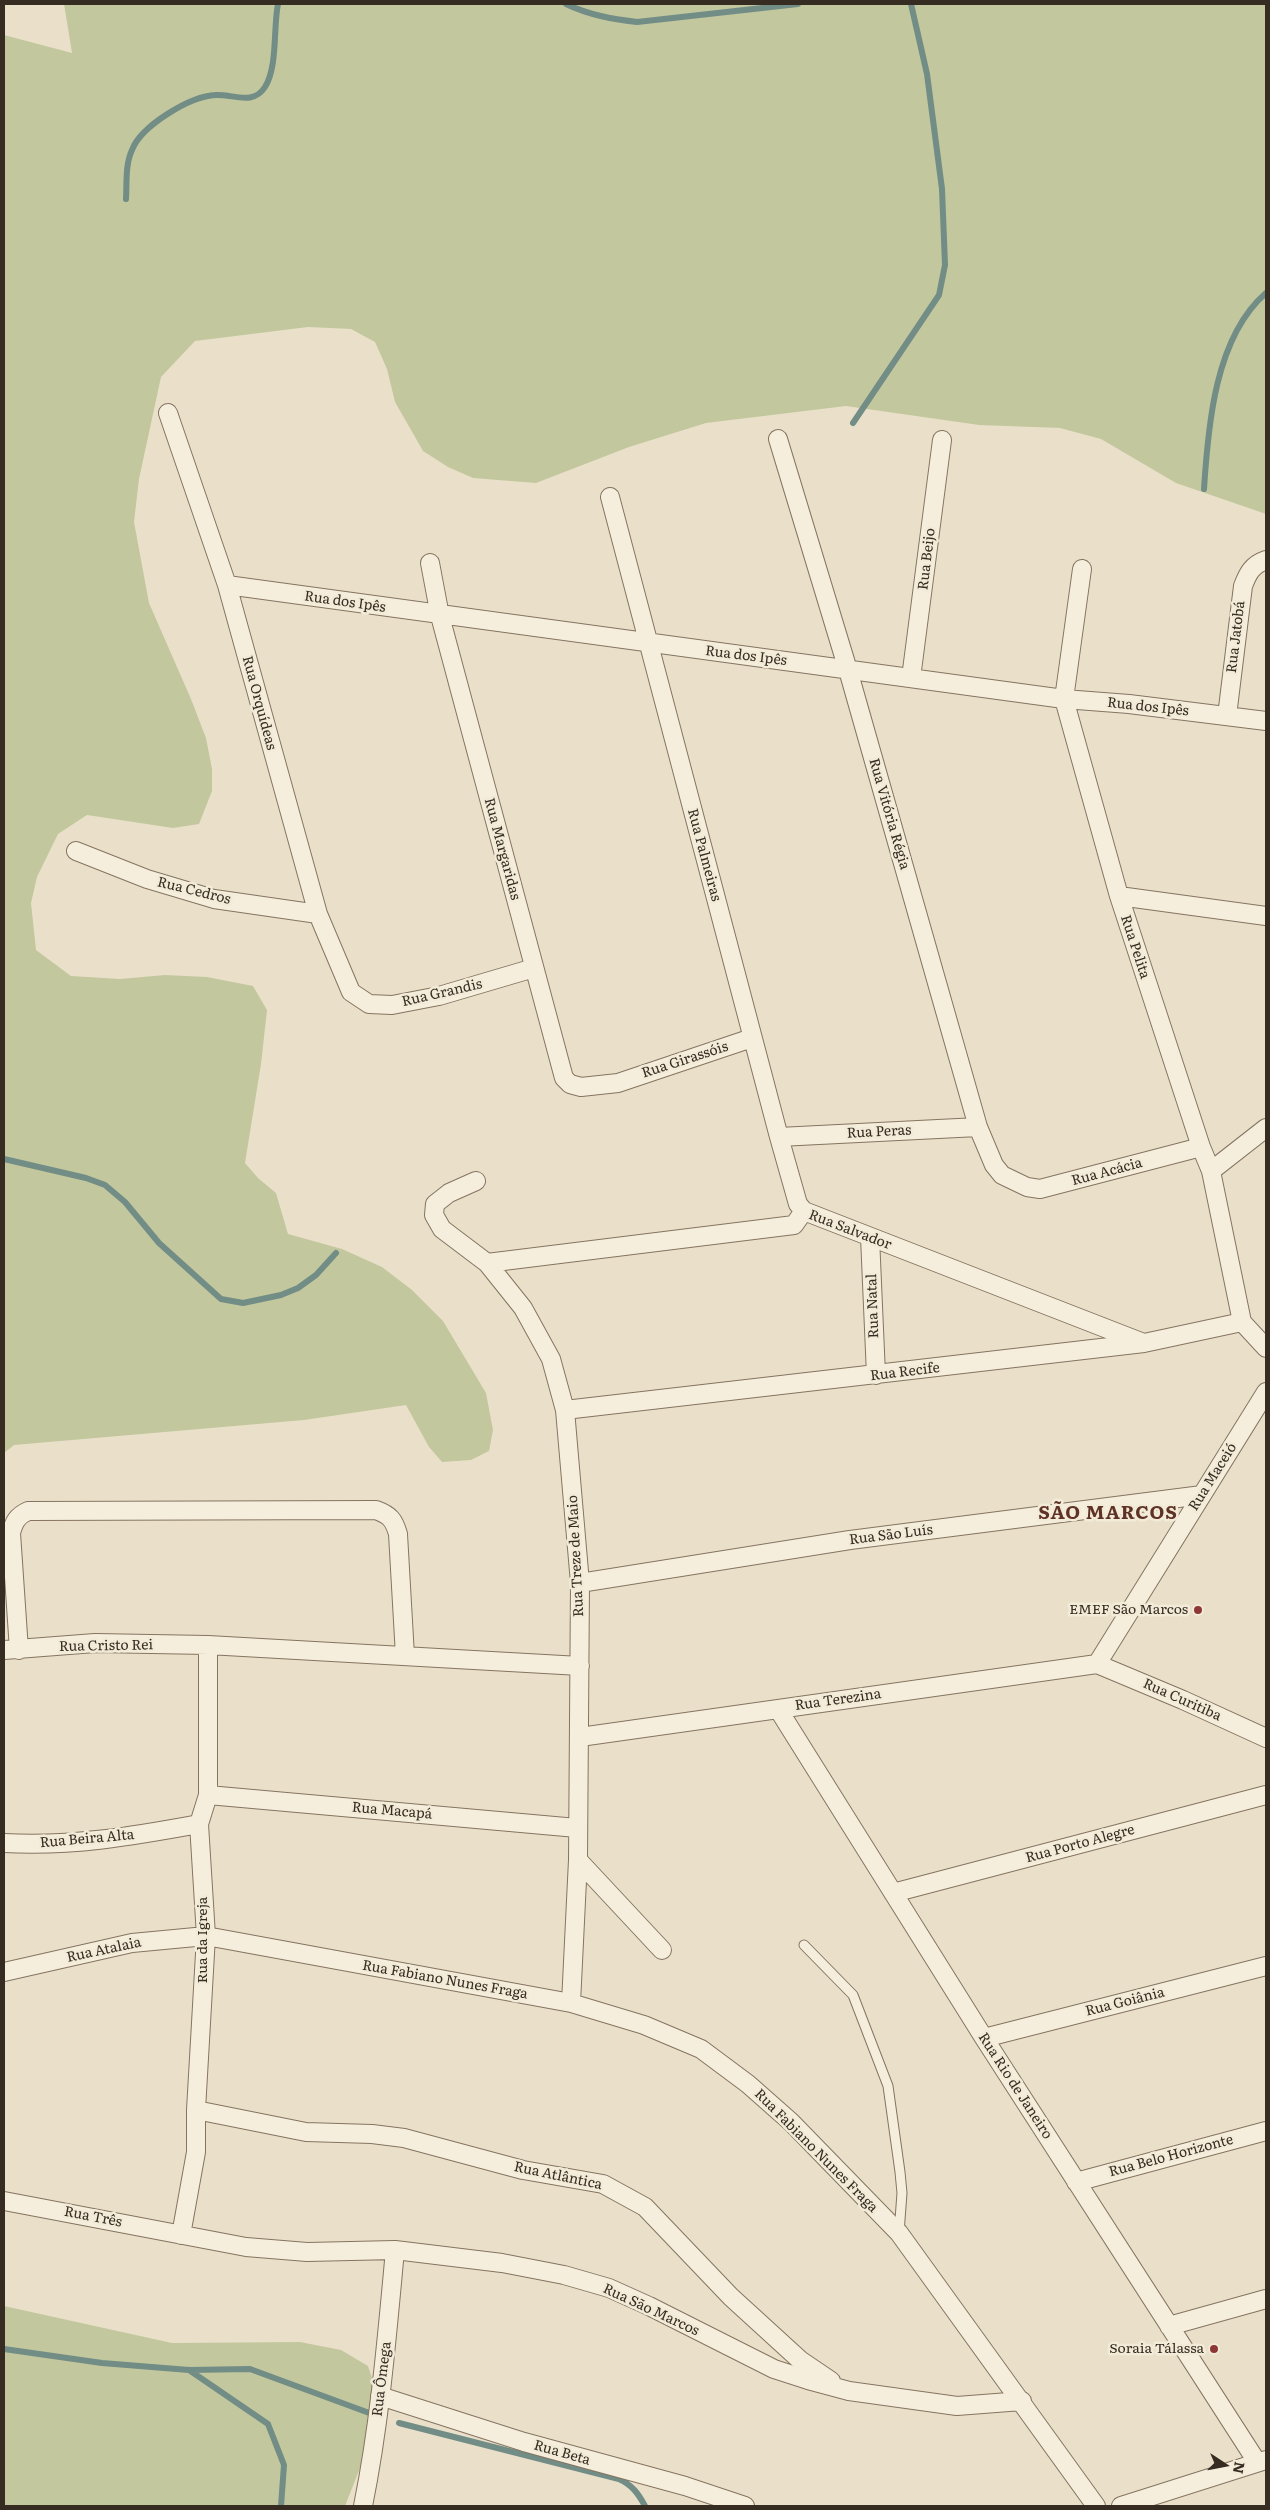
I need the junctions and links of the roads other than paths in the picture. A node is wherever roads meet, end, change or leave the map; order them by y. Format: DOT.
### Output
graph roads {
  1 [pos="168,413"];
  2 [pos="778,439"];
  3 [pos="942,440"];
  4 [pos="610,496"];
  5 [pos="1262,561"];
  6 [pos="430,563"];
  7 [pos="1082,569"];
  8 [pos="227,585"];
  9 [pos="440,616"];
  10 [pos="648,644"];
  11 [pos="848,670"];
  12 [pos="911,678"];
  13 [pos="1064,700"];
  14 [pos="1227,716"];
  15 [pos="1266,721"];
  16 [pos="76,852"];
  17 [pos="1118,896"];
  18 [pos="318,914"];
  19 [pos="1266,916"];
  20 [pos="534,968"];
  21 [pos="351,992"];
  22 [pos="752,1038"];
  23 [pos="618,1083"];
  24 [pos="978,1127"];
  25 [pos="1266,1128"];
  26 [pos="779,1137"];
  27 [pos="1201,1147"];
  28 [pos="1211,1171"];
  29 [pos="476,1180"];
  30 [pos="1013,1182"];
  31 [pos="804,1211"];
  32 [pos="870,1237"];
  33 [pos="487,1263"];
  34 [pos="1242,1322"];
  35 [pos="1144,1343"];
  36 [pos="1266,1348"];
  37 [pos="876,1375"];
  38 [pos="1266,1392"];
  39 [pos="565,1410"];
  40 [pos="1202,1495"];
  41 [pos="580,1583"];
  42 [pos="208,1645"];
  43 [pos="11,1650"];
  44 [pos="405,1656"];
  45 [pos="1097,1664"];
  46 [pos="580,1666"];
  47 [pos="778,1709"];
  48 [pos="1265,1734"];
  49 [pos="580,1737"];
  50 [pos="208,1795"];
  51 [pos="1266,1795"];
  52 [pos="199,1824"];
  53 [pos="577,1828"];
  54 [pos="4,1843"];
  55 [pos="578,1860"];
  56 [pos="893,1893"];
  57 [pos="206,1936"];
  58 [pos="804,1945"];
  59 [pos="662,1950"];
  60 [pos="1266,1966"];
  61 [pos="4,1972"];
  62 [pos="572,2003"];
  63 [pos="984,2038"];
  64 [pos="196,2110"];
  65 [pos="1266,2131"];
  66 [pos="1076,2182"];
  67 [pos="4,2201"];
  68 [pos="899,2234"];
  69 [pos="181,2235"];
  70 [pos="395,2250"];
  71 [pos="1266,2299"];
  72 [pos="1169,2326"];
  73 [pos="849,2391"];
  74 [pos="380,2396"];
  75 [pos="1022,2401"];
  76 [pos="1261,2461"];
  77 [pos="363,2506"];
  78 [pos="746,2506"];
  79 [pos="1096,2506"];
  80 [pos="1121,2506"];
  1 -- 8 [label="street, Rua Orquídeas"];
  2 -- 11 [label="street, Rua Vitória Régia"];
  3 -- 12 [label="street, Rua Beijo"];
  4 -- 10 [label="street, Rua Palmeiras"];
  5 -- 14 [label="street, Rua Jatobá"];
  6 -- 9 [label="street, Rua Margaridas"];
  7 -- 13 [label="street, Rua Pelita"];
  8 -- 9 [label="street, Rua dos Ipês"];
  8 -- 18 [label="street, Rua Orquídeas"];
  9 -- 10 [label="street, Rua dos Ipês"];
  9 -- 20 [label="street, Rua Margaridas"];
  10 -- 11 [label="street, Rua dos Ipês"];
  10 -- 22 [label="street, Rua Palmeiras"];
  11 -- 12 [label="street, Rua dos Ipês"];
  11 -- 24 [label="street, Rua Vitória Régia"];
  12 -- 13 [label="street, Rua dos Ipês"];
  13 -- 14 [label="street, Rua dos Ipês"];
  13 -- 17 [label="street, Rua Pelita"];
  14 -- 15 [label="street, Rua dos Ipês"];
  16 -- 18 [label="street, Rua Cedros"];
  17 -- 19 [label="street"];
  17 -- 27 [label="street, Rua Pelita"];
  18 -- 21 [label="street, Rua Orquídeas"];
  20 -- 21 [label="street, Rua Grandis"];
  20 -- 23 [label="street, Rua Margaridas"];
  22 -- 23 [label="street, Rua Girassóis"];
  22 -- 26 [label="street, Rua Palmeiras"];
  24 -- 26 [label="street, Rua Peras"];
  24 -- 30 [label="street, Rua Vitória Régia"];
  25 -- 28 [label="street"];
  26 -- 31 [label="street, Rua Palmeiras"];
  27 -- 28 [label="street, Rua Pelita"];
  27 -- 30 [label="street, Rua Acácia"];
  28 -- 34 [label="street, Rua Pelita"];
  29 -- 33 [label="street, Rua Treze de Maio"];
  31 -- 32 [label="street, Rua Salvador"];
  31 -- 33 [label="street, Rua Salvador"];
  32 -- 35 [label="street, Rua Salvador"];
  32 -- 37 [label="street, Rua Natal"];
  33 -- 39 [label="street, Rua Treze de Maio"];
  34 -- 35 [label="street, Rua Recife"];
  34 -- 36 [label="street"];
  35 -- 37 [label="street, Rua Recife"];
  37 -- 39 [label="street, Rua Recife"];
  38 -- 40 [label="street, Rua Maceió"];
  39 -- 41 [label="street, Rua Treze de Maio"];
  40 -- 41 [label="street, Rua São Luís"];
  40 -- 45 [label="street, Rua Maceió"];
  41 -- 46 [label="street, Rua Treze de Maio"];
  42 -- 43 [label="street, Rua Cristo Rei"];
  42 -- 44 [label="street, Rua Cristo Rei"];
  42 -- 50 [label="street, Rua da Igreja"];
  43 -- 44 [label="street"];
  44 -- 46 [label="street, Rua Cristo Rei"];
  45 -- 47 [label="street, Rua Terezina"];
  45 -- 48 [label="street, Rua Curitiba"];
  46 -- 49 [label="street, Rua Treze de Maio"];
  47 -- 49 [label="street, Rua Terezina"];
  47 -- 56 [label="street, Rua Rio de Janeiro"];
  49 -- 53 [label="street, Rua Treze de Maio"];
  50 -- 52 [label="street, Rua da Igreja"];
  50 -- 53 [label="street, Rua Macapá"];
  51 -- 56 [label="street, Rua Porto Alegre"];
  52 -- 54 [label="street, Rua Beira Alta"];
  52 -- 57 [label="street, Rua da Igreja"];
  53 -- 55 [label="street, Rua Treze de Maio"];
  55 -- 59 [label="street"];
  55 -- 62 [label="street, Rua Treze de Maio"];
  56 -- 63 [label="street, Rua Rio de Janeiro"];
  57 -- 61 [label="street, Rua Atalaia"];
  57 -- 62 [label="street, Rua Fabiano Nunes Fraga"];
  57 -- 64 [label="street, Rua da Igreja"];
  58 -- 68 [label="lane"];
  60 -- 63 [label="street, Rua Goiânia"];
  62 -- 68 [label="street, Rua Fabiano Nunes Fraga"];
  63 -- 66 [label="street, Rua Rio de Janeiro"];
  64 -- 69 [label="street, Rua da Igreja"];
  64 -- 73 [label="street, Rua Atlântica"];
  65 -- 66 [label="street, Rua Belo Horizonte"];
  66 -- 72 [label="street, Rua Rio de Janeiro"];
  67 -- 69 [label="street, Rua Três"];
  68 -- 75 [label="street, Rua Fabiano Nunes Fraga"];
  69 -- 70 [label="street, Rua São Marcos"];
  70 -- 73 [label="street, Rua São Marcos"];
  70 -- 74 [label="street, Rua Ômega"];
  71 -- 72 [label="street"];
  72 -- 76 [label="street, Rua Rio de Janeiro"];
  73 -- 75 [label="street, Rua São Marcos"];
  74 -- 77 [label="street, Rua Ômega"];
  74 -- 78 [label="street, Rua Beta"];
  75 -- 79 [label="street, Rua Fabiano Nunes Fraga"];
  76 -- 80 [label="street"];
}
